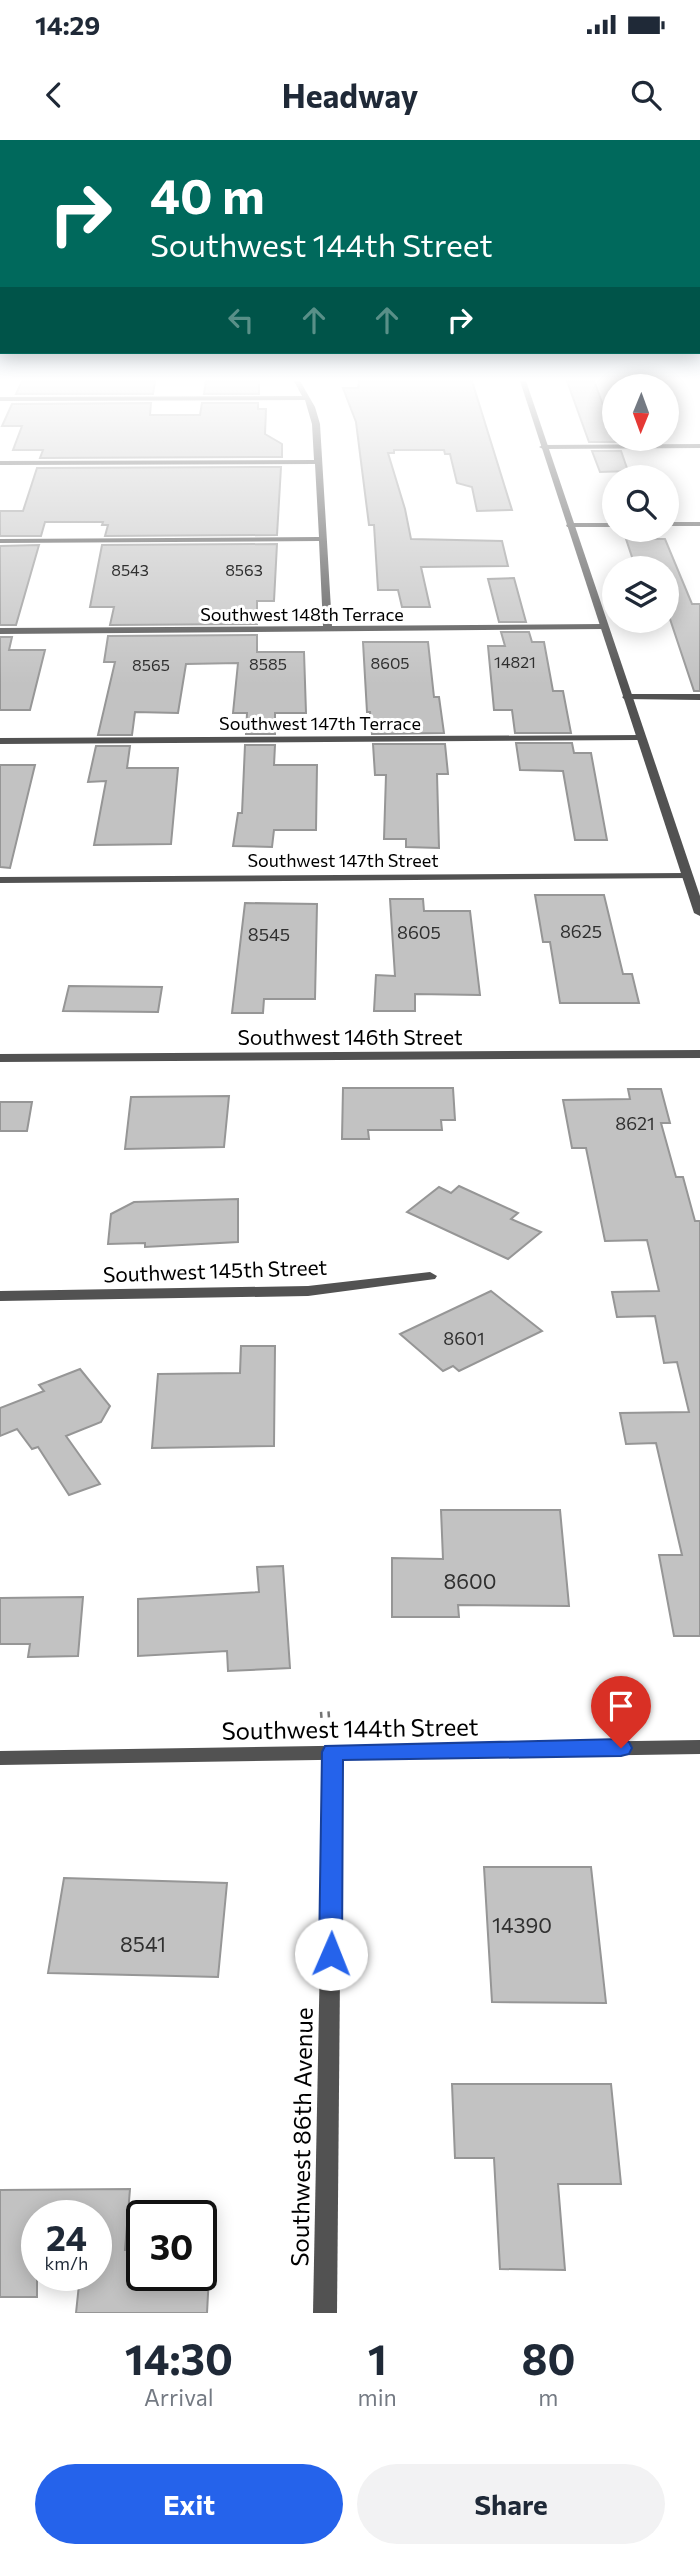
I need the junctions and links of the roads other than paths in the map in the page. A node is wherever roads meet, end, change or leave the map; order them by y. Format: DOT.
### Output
graph roads {
  1 [pos="320,482"];
  2 [pos="555,482"];
  3 [pos="679,524"];
  4 [pos="700,524"];
  5 [pos="570,525"];
  6 [pos="602,525"];
  7 [pos="324,539"];
  8 [pos="0,541"];
  9 [pos="602,624"];
  10 [pos="602,627"];
  11 [pos="328,629"];
  12 [pos="0,631"];
  13 [pos="605,633"];
  14 [pos="700,697"];
  15 [pos="627,698"];
  16 [pos="640,737"];
  17 [pos="0,741"];
  18 [pos="687,876"];
  19 [pos="0,880"];
  20 [pos="700,914"];
  21 [pos="700,1054"];
  22 [pos="0,1058"];
  23 [pos="430,1276"];
  24 [pos="0,1296"];
  25 [pos="700,1747"];
  26 [pos="333,1752"];
  27 [pos="0,1758"];
  28 [pos="325,2313"];
  1 -- 7 [label="street"];
  2 -- 5 [label="street"];
  3 -- 4 [label="street"];
  5 -- 6 [label="street"];
  5 -- 9 [label="street"];
  7 -- 8 [label="street"];
  7 -- 11 [label="street"];
  10 -- 11 [label="street, Southwest 148th Terrace"];
  11 -- 12 [label="street, Southwest 148th Terrace"];
  13 -- 15 [label="street"];
  14 -- 15 [label="street"];
  15 -- 16 [label="street"];
  16 -- 17 [label="street, Southwest 147th Terrace"];
  16 -- 18 [label="street"];
  18 -- 19 [label="street, Southwest 147th Street"];
  18 -- 20 [label="street"];
  21 -- 22 [label="street, Southwest 146th Street"];
  23 -- 24 [label="street, Southwest 145th Street"];
  25 -- 26 [label="street, Southwest 144th Street"];
  26 -- 27 [label="street, Southwest 144th Street"];
  26 -- 28 [label="street, Southwest 86th Avenue"];
}
